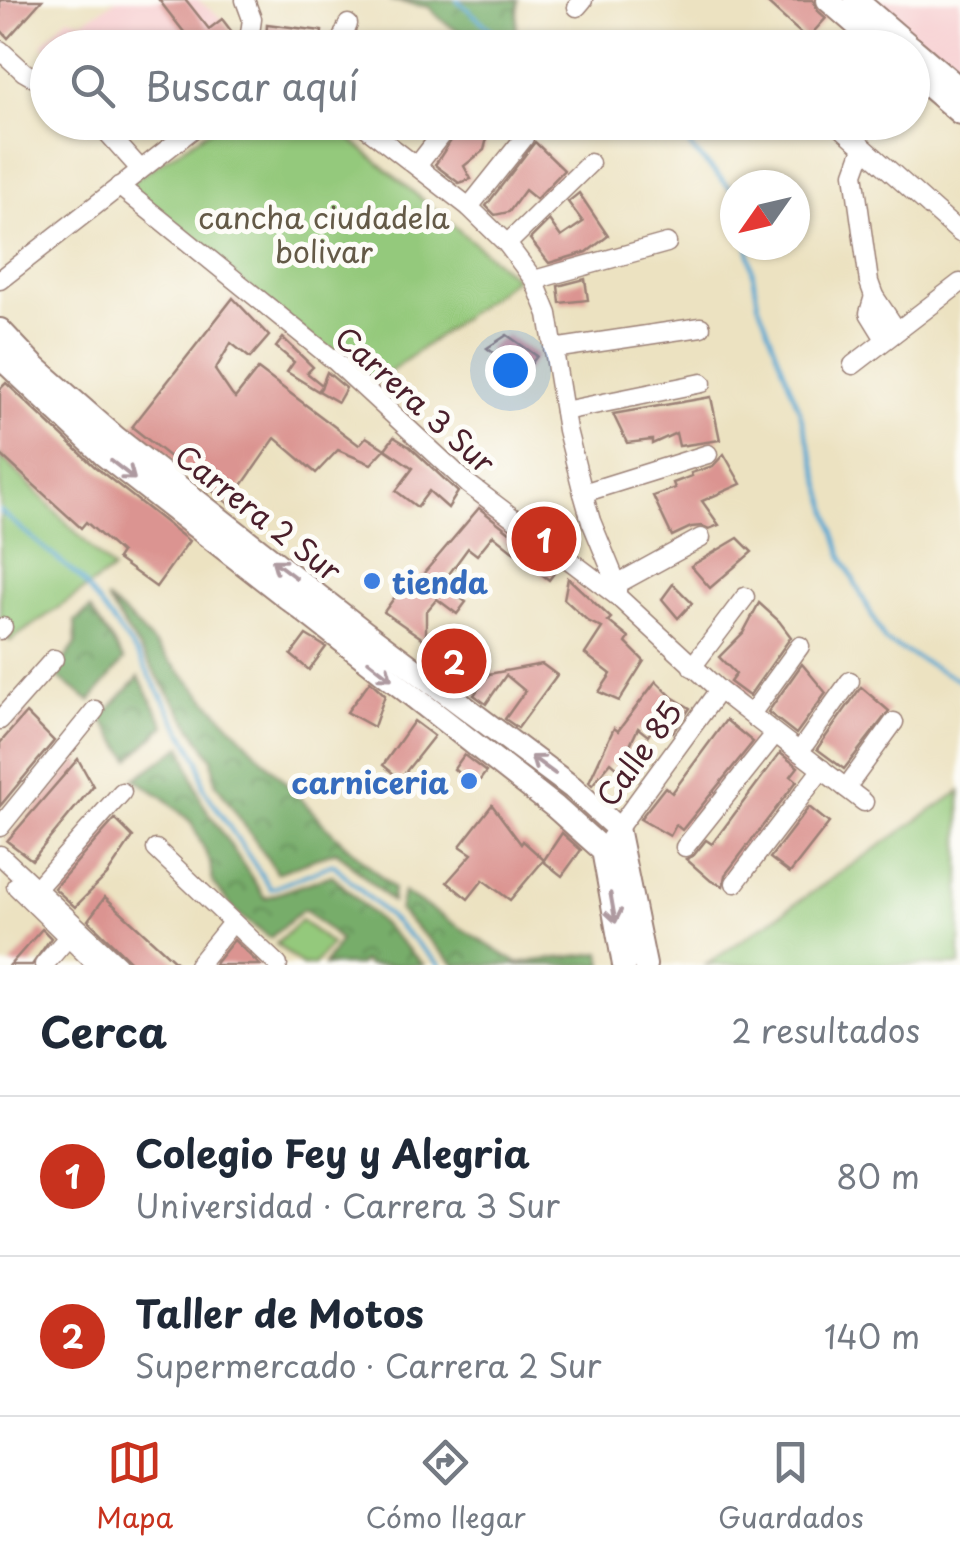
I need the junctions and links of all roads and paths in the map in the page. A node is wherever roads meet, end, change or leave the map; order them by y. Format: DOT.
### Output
graph roads {
  1 [pos="245,0"];
  2 [pos="828,0"];
  3 [pos="856,0"];
  4 [pos="348,24"];
  5 [pos="250,30"];
  6 [pos="346,30"];
  7 [pos="863,30"];
  8 [pos="891,30"];
  9 [pos="0,50"];
  10 [pos="930,63"];
  11 [pos="30,76"];
  12 [pos="930,87"];
  13 [pos="960,89"];
  14 [pos="960,113"];
  15 [pos="114,140"];
  16 [pos="178,140"];
  17 [pos="384,140"];
  18 [pos="437,140"];
  19 [pos="522,140"];
  20 [pos="854,140"];
  21 [pos="863,148"];
  22 [pos="590,163"];
  23 [pos="416,166"];
  24 [pos="140,169"];
  25 [pos="118,186"];
  26 [pos="469,207"];
  27 [pos="960,234"];
  28 [pos="668,243"];
  29 [pos="508,244"];
  30 [pos="0,280"];
  31 [pos="534,280"];
  32 [pos="960,283"];
  33 [pos="701,327"];
  34 [pos="0,330"];
  35 [pos="891,334"];
  36 [pos="553,349"];
  37 [pos="0,357"];
  38 [pos="852,365"];
  39 [pos="702,384"];
  40 [pos="564,411"];
  41 [pos="88,426"];
  42 [pos="708,454"];
  43 [pos="583,493"];
  44 [pos="702,538"];
  45 [pos="617,590"];
  46 [pos="746,598"];
  47 [pos="330,617"];
  48 [pos="800,646"];
  49 [pos="54,659"];
  50 [pos="692,666"];
  51 [pos="850,681"];
  52 [pos="719,690"];
  53 [pos="95,710"];
  54 [pos="750,714"];
  55 [pos="0,720"];
  56 [pos="894,722"];
  57 [pos="775,734"];
  58 [pos="799,752"];
  59 [pos="822,770"];
  60 [pos="846,788"];
  61 [pos="122,792"];
  62 [pos="864,802"];
  63 [pos="0,827"];
  64 [pos="618,828"];
  65 [pos="685,846"];
  66 [pos="156,849"];
  67 [pos="602,850"];
  68 [pos="0,858"];
  69 [pos="736,883"];
  70 [pos="36,889"];
  71 [pos="232,924"];
  72 [pos="69,936"];
  73 [pos="270,962"];
  74 [pos="95,964"];
  75 [pos="44,965"];
  76 [pos="118,965"];
  77 [pos="198,965"];
  78 [pos="624,965"];
  79 [pos="645,965"];
  1 -- 5 [label="street"];
  2 -- 7 [label="street"];
  3 -- 8 [label="street"];
  4 -- 6 [label="street"];
  9 -- 11 [label="street"];
  10 -- 13 [label="street"];
  12 -- 14 [label="street"];
  15 -- 24 [label="street"];
  16 -- 24 [label="street"];
  17 -- 23 [label="street"];
  18 -- 23 [label="street"];
  19 -- 26 [label="street"];
  20 -- 21 [label="street"];
  21 -- 27 [label="street"];
  21 -- 35 [label="street"];
  22 -- 29 [label="street"];
  23 -- 26 [label="street"];
  24 -- 25 [label="street"];
  25 -- 30 [label="street"];
  25 -- 45 [label="street, Carrera 3 Sur"];
  26 -- 29 [label="street"];
  28 -- 31 [label="street"];
  29 -- 31 [label="street"];
  31 -- 36 [label="street"];
  32 -- 35 [label="street"];
  33 -- 36 [label="street"];
  34 -- 41 [label="street, Carrera 2 Sur"];
  35 -- 38 [label="street"];
  36 -- 40 [label="street"];
  37 -- 41 [label="street, Carrera 2 Sur"];
  39 -- 40 [label="street"];
  40 -- 43 [label="street"];
  41 -- 47 [label="street, Carrera 2 Sur"];
  42 -- 43 [label="street"];
  43 -- 45 [label="street"];
  44 -- 45 [label="street"];
  45 -- 50 [label="street, Carrera 3 Sur"];
  46 -- 50 [label="street"];
  64 -- 47 [label="street, Carrera 2 Sur, one-way"];
  47 -- 67 [label="street, Carrera 2 Sur, one-way"];
  48 -- 54 [label="street"];
  49 -- 55 [label="street"];
  50 -- 52 [label="street, Carrera 3 Sur"];
  51 -- 58 [label="street"];
  52 -- 54 [label="street, Carrera 3 Sur"];
  52 -- 64 [label="street, Calle 85"];
  53 -- 63 [label="street"];
  54 -- 57 [label="street, Carrera 3 Sur"];
  56 -- 60 [label="street"];
  57 -- 58 [label="street, Carrera 3 Sur"];
  57 -- 65 [label="street"];
  58 -- 59 [label="street, Carrera 3 Sur"];
  59 -- 60 [label="street, Carrera 3 Sur"];
  59 -- 69 [label="street"];
  60 -- 62 [label="street, Carrera 3 Sur"];
  61 -- 70 [label="street"];
  64 -- 67 [label="street, Calle 85"];
  64 -- 79 [label="street"];
  66 -- 71 [label="street"];
  67 -- 78 [label="street, one-way"];
  68 -- 70 [label="street"];
  68 -- 72 [label="street"];
  70 -- 76 [label="street"];
  71 -- 73 [label="street"];
  71 -- 77 [label="street"];
  72 -- 74 [label="street"];
  72 -- 75 [label="street"];
}
